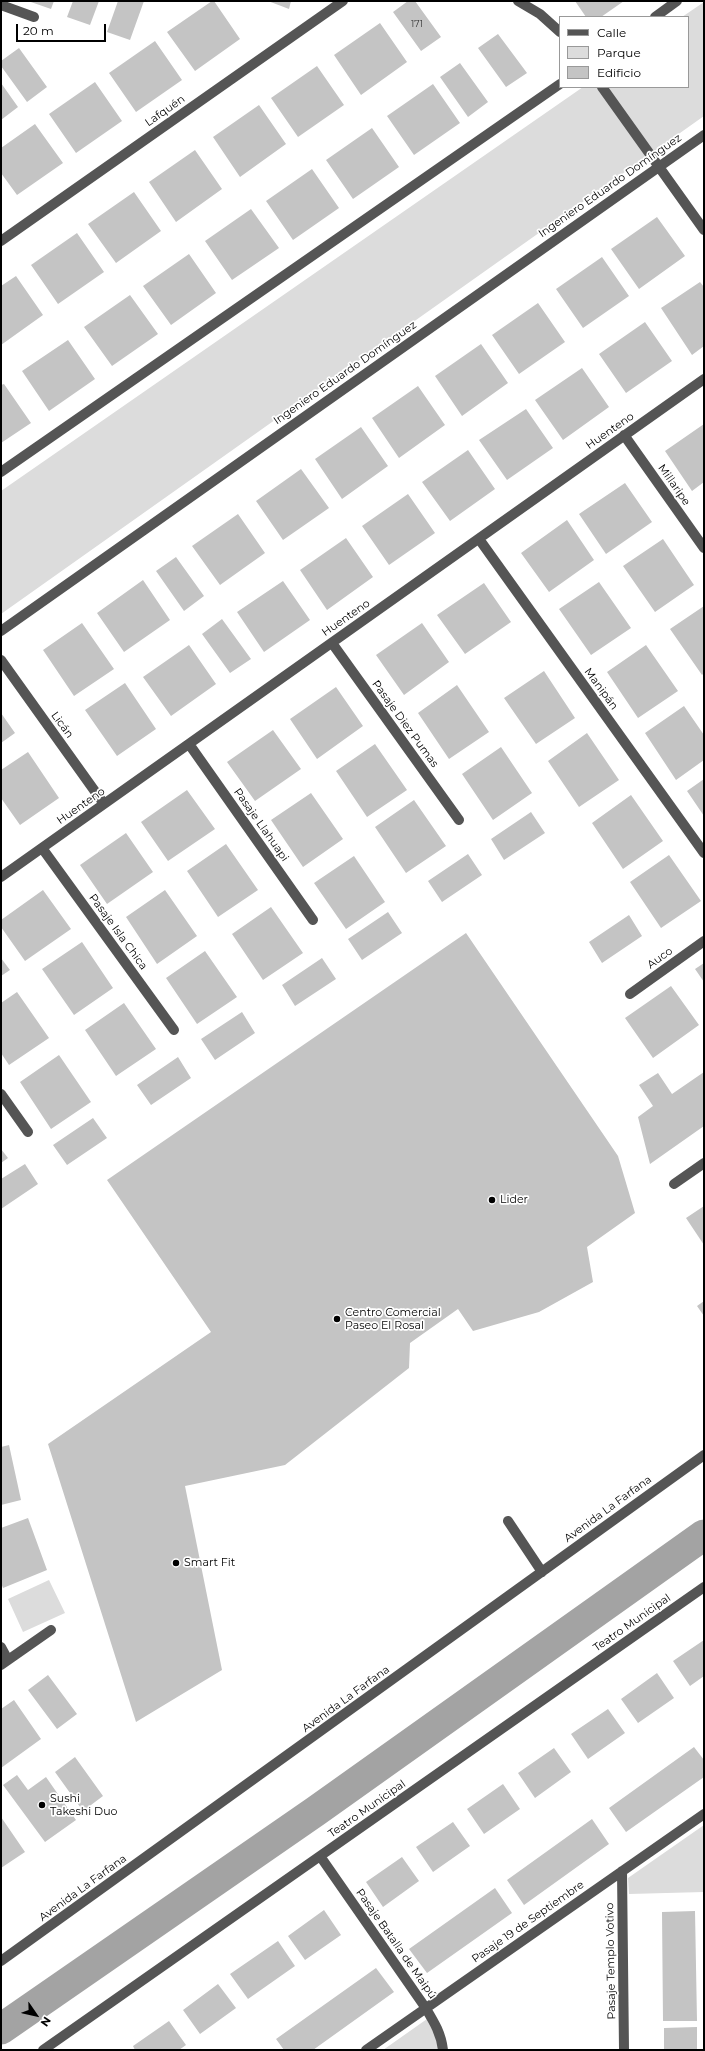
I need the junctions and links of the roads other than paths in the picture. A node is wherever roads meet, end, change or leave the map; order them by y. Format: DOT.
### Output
graph roads {
  1 [pos="343,1"];
  2 [pos="518,1"];
  3 [pos="677,1"];
  4 [pos="1,5"];
  5 [pos="656,16"];
  6 [pos="34,17"];
  7 [pos="559,31"];
  8 [pos="559,85"];
  9 [pos="603,88"];
  10 [pos="704,135"];
  11 [pos="658,166"];
  12 [pos="704,230"];
  13 [pos="1,241"];
  14 [pos="704,379"];
  15 [pos="624,435"];
  16 [pos="1,472"];
  17 [pos="479,539"];
  18 [pos="704,548"];
  19 [pos="1,631"];
  20 [pos="332,643"];
  21 [pos="1,660"];
  22 [pos="189,744"];
  23 [pos="104,804"];
  24 [pos="459,820"];
  25 [pos="42,848"];
  26 [pos="704,852"];
  27 [pos="1,877"];
  28 [pos="313,920"];
  29 [pos="704,941"];
  30 [pos="630,994"];
  31 [pos="174,1030"];
  32 [pos="1,1094"];
  33 [pos="28,1132"];
  34 [pos="704,1163"];
  35 [pos="674,1184"];
  36 [pos="704,1455"];
  37 [pos="508,1521"];
  38 [pos="542,1572"];
  39 [pos="704,1587"];
  40 [pos="51,1630"];
  41 [pos="1,1647"];
  42 [pos="4,1663"];
  43 [pos="704,1814"];
  44 [pos="320,1856"];
  45 [pos="622,1871"];
  46 [pos="1,1962"];
  47 [pos="425,2007"];
  48 [pos="43,2050"];
  49 [pos="366,2050"];
  50 [pos="443,2050"];
  51 [pos="624,2050"];
  1 -- 13 [label="street, Lafquén"];
  2 -- 7 [label="street"];
  3 -- 5 [label="street"];
  4 -- 6 [label="street"];
  8 -- 16 [label="street"];
  9 -- 11 [label="street"];
  10 -- 11 [label="street, Ingeniero Eduardo Domínguez"];
  11 -- 12 [label="street"];
  11 -- 19 [label="street, Ingeniero Eduardo Domínguez"];
  14 -- 15 [label="street, Huenteno"];
  15 -- 17 [label="street, Huenteno"];
  15 -- 18 [label="street, Millaripe"];
  17 -- 20 [label="street, Huenteno"];
  17 -- 26 [label="street, Manipán"];
  20 -- 22 [label="street, Huenteno"];
  20 -- 24 [label="street, Pasaje Diez Pumas"];
  21 -- 23 [label="street, Licán"];
  22 -- 23 [label="street, Huenteno"];
  22 -- 28 [label="street, Pasaje Llahuapi"];
  23 -- 25 [label="street, Huenteno"];
  25 -- 27 [label="street, Huenteno"];
  25 -- 31 [label="street, Pasaje Isla Chica"];
  29 -- 30 [label="street, Auco"];
  32 -- 33 [label="street"];
  34 -- 35 [label="street"];
  36 -- 38 [label="street, Avenida La Farfana"];
  37 -- 38 [label="street"];
  38 -- 46 [label="street, Avenida La Farfana"];
  39 -- 44 [label="street, Teatro Municipal"];
  40 -- 42 [label="street"];
  41 -- 42 [label="street"];
  43 -- 45 [label="street, Pasaje 19 de Septiembre"];
  44 -- 47 [label="street, Pasaje Batalla de Maipú"];
  44 -- 48 [label="street, Teatro Municipal"];
  45 -- 47 [label="street, Pasaje 19 de Septiembre"];
  45 -- 51 [label="street, Pasaje Templo Votivo"];
  47 -- 49 [label="street, Pasaje 19 de Septiembre"];
  47 -- 50 [label="street, Pasaje Batalla de Maipú"];
}
